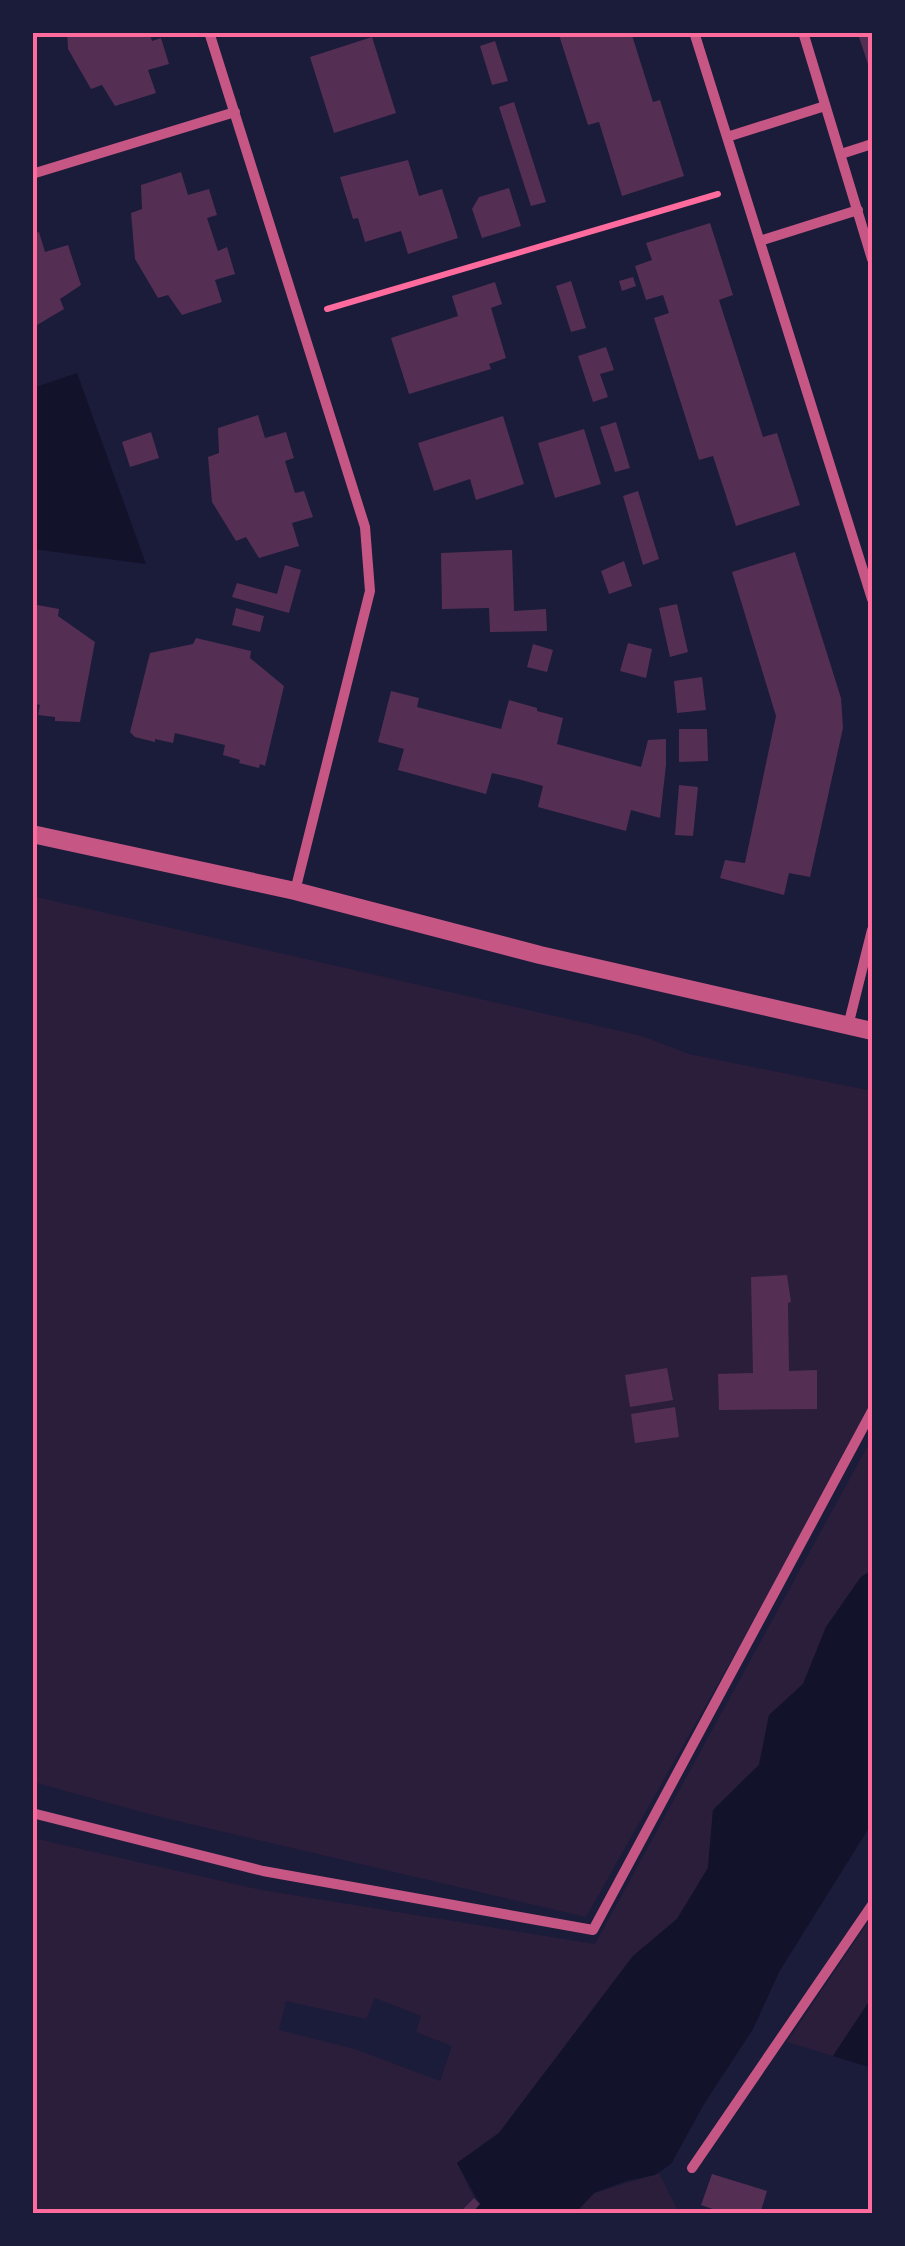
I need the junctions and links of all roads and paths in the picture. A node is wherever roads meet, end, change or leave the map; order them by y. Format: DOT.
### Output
graph roads {
  1 [pos="209,32"];
  2 [pos="694,32"];
  3 [pos="803,32"];
  4 [pos="826,106"];
  5 [pos="235,112"];
  6 [pos="727,137"];
  7 [pos="872,144"];
  8 [pos="841,154"];
  9 [pos="32,174"];
  10 [pos="743,186"];
  11 [pos="858,210"];
  12 [pos="760,241"];
  13 [pos="872,259"];
  14 [pos="298,318"];
  15 [pos="872,598"];
  16 [pos="32,834"];
  17 [pos="296,891"];
  18 [pos="872,930"];
  19 [pos="848,1026"];
  20 [pos="872,1031"];
  21 [pos="872,1411"];
  22 [pos="32,1812"];
  23 [pos="872,1905"];
  24 [pos="692,2168"];
  1 -- 5 [label="street"];
  2 -- 6 [label="street"];
  3 -- 4 [label="street"];
  4 -- 6 [label="street"];
  4 -- 8 [label="street"];
  5 -- 9 [label="street"];
  5 -- 14 [label="street"];
  6 -- 10 [label="street"];
  7 -- 8 [label="street"];
  8 -- 11 [label="street"];
  10 -- 12 [label="street"];
  10 -- 14 [label="path"];
  11 -- 12 [label="street"];
  11 -- 13 [label="street"];
  12 -- 15 [label="street"];
  14 -- 17 [label="street"];
  16 -- 17 [label="street"];
  17 -- 19 [label="street"];
  18 -- 19 [label="street"];
  19 -- 20 [label="street"];
  21 -- 22 [label="street"];
  23 -- 24 [label="street"];
}
